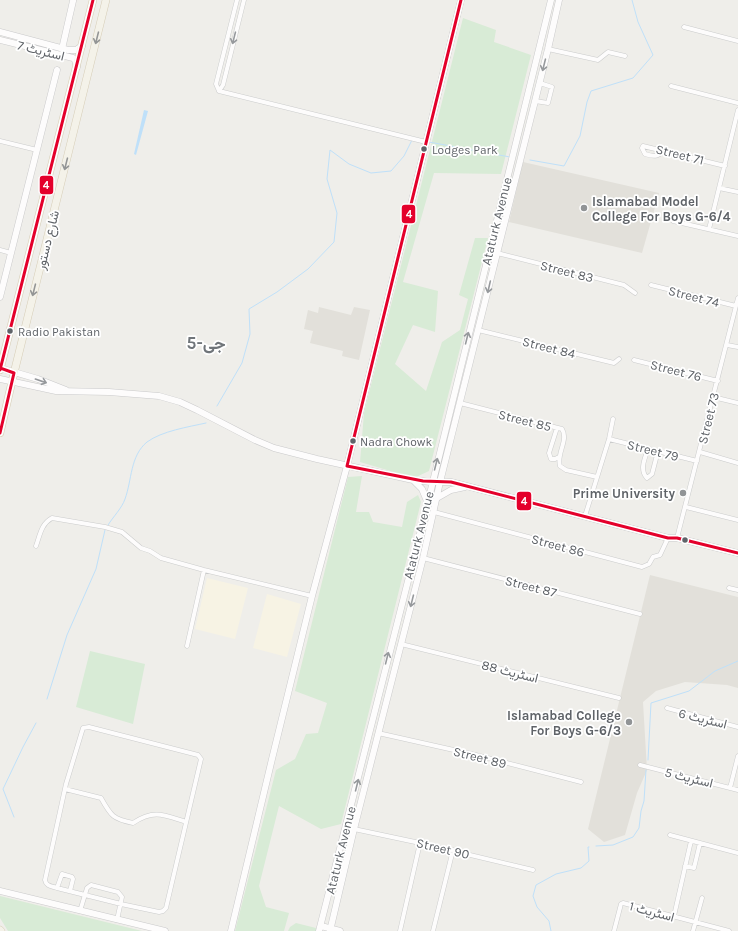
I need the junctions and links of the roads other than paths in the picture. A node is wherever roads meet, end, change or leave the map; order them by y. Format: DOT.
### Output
graph roads {
  1 [pos="93,0"];
  2 [pos="106,0"];
  3 [pos="461,0"];
  4 [pos="551,0"];
  5 [pos="559,0"];
  6 [pos="73,1"];
  7 [pos="237,1"];
  8 [pos="244,2"];
  9 [pos="684,28"];
  10 [pos="0,32"];
  11 [pos="0,40"];
  12 [pos="738,41"];
  13 [pos="82,46"];
  14 [pos="548,48"];
  15 [pos="62,49"];
  16 [pos="625,56"];
  17 [pos="77,67"];
  18 [pos="57,70"];
  19 [pos="540,83"];
  20 [pos="671,86"];
  21 [pos="219,91"];
  22 [pos="535,101"];
  23 [pos="738,103"];
  24 [pos="738,110"];
  25 [pos="732,135"];
  26 [pos="738,136"];
  27 [pos="0,140"];
  28 [pos="426,142"];
  29 [pos="37,150"];
  30 [pos="664,150"];
  31 [pos="725,166"];
  32 [pos="719,188"];
  33 [pos="738,192"];
  34 [pos="673,220"];
  35 [pos="709,229"];
  36 [pos="493,234"];
  37 [pos="501,235"];
  38 [pos="738,236"];
  39 [pos="0,250"];
  40 [pos="11,253"];
  41 [pos="497,253"];
  42 [pos="651,285"];
  43 [pos="635,293"];
  44 [pos="0,297"];
  45 [pos="738,298"];
  46 [pos="736,306"];
  47 [pos="478,330"];
  48 [pos="727,345"];
  49 [pos="738,347"];
  50 [pos="619,359"];
  51 [pos="634,360"];
  52 [pos="0,369"];
  53 [pos="14,373"];
  54 [pos="0,379"];
  55 [pos="718,381"];
  56 [pos="12,382"];
  57 [pos="67,391"];
  58 [pos="714,397"];
  59 [pos="460,403"];
  60 [pos="738,403"];
  61 [pos="613,419"];
  62 [pos="556,432"];
  63 [pos="0,433"];
  64 [pos="610,439"];
  65 [pos="648,449"];
  66 [pos="658,451"];
  67 [pos="700,452"];
  68 [pos="559,457"];
  69 [pos="697,461"];
  70 [pos="738,463"];
  71 [pos="347,466"];
  72 [pos="597,477"];
  73 [pos="413,480"];
  74 [pos="431,482"];
  75 [pos="440,482"];
  76 [pos="468,486"];
  77 [pos="437,498"];
  78 [pos="427,501"];
  79 [pos="686,507"];
  80 [pos="434,512"];
  81 [pos="585,516"];
  82 [pos="738,520"];
  83 [pos="668,538"];
  84 [pos="677,538"];
  85 [pos="36,546"];
  86 [pos="738,553"];
  87 [pos="423,558"];
  88 [pos="204,570"];
  89 [pos="729,588"];
  90 [pos="738,590"];
  91 [pos="312,596"];
  92 [pos="640,614"];
  93 [pos="401,644"];
  94 [pos="187,646"];
  95 [pos="619,698"];
  96 [pos="667,708"];
  97 [pos="374,712"];
  98 [pos="383,714"];
  99 [pos="738,727"];
  100 [pos="378,733"];
  101 [pos="738,756"];
  102 [pos="640,765"];
  103 [pos="581,782"];
  104 [pos="730,788"];
  105 [pos="65,789"];
  106 [pos="738,790"];
  107 [pos="186,822"];
  108 [pos="354,829"];
  109 [pos="670,835"];
  110 [pos="691,840"];
  111 [pos="420,842"];
  112 [pos="700,843"];
  113 [pos="452,850"];
  114 [pos="738,853"];
  115 [pos="685,866"];
  116 [pos="533,870"];
  117 [pos="57,888"];
  118 [pos="0,891"];
  119 [pos="70,891"];
  120 [pos="85,896"];
  121 [pos="702,898"];
  122 [pos="121,904"];
  123 [pos="80,911"];
  124 [pos="674,916"];
  125 [pos="117,920"];
  126 [pos="696,922"];
  127 [pos="320,928"];
  128 [pos="330,930"];
  129 [pos="165,931"];
  130 [pos="231,931"];
  131 [pos="340,931"];
  132 [pos="400,931"];
  133 [pos="433,931"];
  134 [pos="614,931"];
  135 [pos="693,931"];
  136 [pos="729,931"];
  1 -- 13 [label="main road, شارع دستور"];
  2 -- 53 [label="main road, شارع دستور, one-way"];
  3 -- 28 [label="street"];
  4 -- 36 [label="street, Ataturk Avenue"];
  5 -- 14 [label="street, Ataturk Avenue"];
  6 -- 15 [label="street"];
  7 -- 8 [label="street"];
  7 -- 21 [label="street"];
  8 -- 21 [label="street, one-way"];
  9 -- 12 [label="street"];
  10 -- 15 [label="street"];
  11 -- 17 [label="street, اسٹریٹ 7"];
  13 -- 15 [label="street"];
  13 -- 17 [label="main road, شارع دستور"];
  14 -- 16 [label="street"];
  14 -- 19 [label="street, Ataturk Avenue, one-way"];
  17 -- 52 [label="main road, شارع دستور"];
  18 -- 29 [label="street"];
  19 -- 22 [label="street, Ataturk Avenue"];
  19 -- 22 [label="street"];
  20 -- 23 [label="street"];
  21 -- 28 [label="street"];
  22 -- 37 [label="street, Ataturk Avenue"];
  24 -- 25 [label="street"];
  25 -- 26 [label="street"];
  25 -- 31 [label="street"];
  27 -- 29 [label="street"];
  28 -- 71 [label="street"];
  29 -- 40 [label="street"];
  30 -- 30 [label="street, Street 71"];
  30 -- 31 [label="street, Street 71"];
  31 -- 32 [label="street"];
  32 -- 33 [label="street"];
  32 -- 35 [label="street"];
  34 -- 35 [label="street"];
  35 -- 38 [label="street"];
  36 -- 37 [label="street"];
  74 -- 36 [label="street, Ataturk Avenue, one-way"];
  37 -- 41 [label="street, Ataturk Avenue"];
  39 -- 40 [label="street"];
  40 -- 44 [label="street"];
  41 -- 43 [label="street, Street 83"];
  41 -- 47 [label="street, Ataturk Avenue, one-way"];
  42 -- 46 [label="street, Street 74"];
  45 -- 46 [label="street, Street 73"];
  46 -- 48 [label="street, Street 73"];
  47 -- 50 [label="street, Street 84"];
  47 -- 59 [label="street, Ataturk Avenue"];
  48 -- 49 [label="street"];
  48 -- 55 [label="street, Street 73"];
  51 -- 55 [label="street, Street 76"];
  52 -- 53 [label="street"];
  53 -- 56 [label="main road, شارع دستور"];
  53 -- 57 [label="street, one-way"];
  54 -- 56 [label="street"];
  55 -- 58 [label="street, Street 73"];
  56 -- 57 [label="street"];
  56 -- 63 [label="main road, شارع دستور"];
  57 -- 71 [label="street"];
  58 -- 60 [label="street"];
  58 -- 67 [label="street, Street 73"];
  59 -- 68 [label="street, Street 85"];
  59 -- 75 [label="street, Ataturk Avenue"];
  61 -- 64 [label="street"];
  62 -- 68 [label="street"];
  64 -- 65 [label="street, Street 79"];
  64 -- 72 [label="street"];
  65 -- 66 [label="street, Street 79"];
  65 -- 66 [label="street"];
  66 -- 69 [label="street, Street 79"];
  67 -- 69 [label="street, Street 73"];
  67 -- 70 [label="street"];
  68 -- 72 [label="street"];
  69 -- 79 [label="street, Street 73"];
  71 -- 73 [label="street"];
  71 -- 91 [label="street"];
  72 -- 81 [label="street"];
  73 -- 74 [label="street"];
  73 -- 78 [label="street"];
  74 -- 75 [label="street"];
  74 -- 78 [label="street, Ataturk Avenue"];
  75 -- 76 [label="street"];
  75 -- 77 [label="street, Ataturk Avenue"];
  76 -- 77 [label="street"];
  76 -- 81 [label="street"];
  77 -- 80 [label="street, Ataturk Avenue"];
  97 -- 78 [label="street, Ataturk Avenue, one-way"];
  79 -- 82 [label="street"];
  79 -- 84 [label="street, Street 73"];
  80 -- 83 [label="street, Street 86"];
  80 -- 87 [label="street, Ataturk Avenue"];
  81 -- 83 [label="street"];
  83 -- 84 [label="street"];
  84 -- 86 [label="street"];
  85 -- 88 [label="street"];
  87 -- 92 [label="street, Street 87"];
  87 -- 93 [label="street, Ataturk Avenue, one-way"];
  88 -- 91 [label="street"];
  88 -- 94 [label="street"];
  89 -- 90 [label="street"];
  91 -- 130 [label="street"];
  93 -- 95 [label="street, اسٹریٹ 88"];
  93 -- 98 [label="street, Ataturk Avenue"];
  96 -- 99 [label="street, اسٹریٹ 6"];
  97 -- 98 [label="street"];
  127 -- 97 [label="street, Ataturk Avenue, one-way"];
  98 -- 100 [label="street, Ataturk Avenue"];
  100 -- 103 [label="street, Street 89"];
  100 -- 108 [label="street, Ataturk Avenue"];
  101 -- 104 [label="street"];
  102 -- 104 [label="street, اسٹریٹ 5"];
  104 -- 106 [label="street, اسٹریٹ 5"];
  105 -- 107 [label="street"];
  105 -- 107 [label="street"];
  105 -- 117 [label="street"];
  107 -- 122 [label="street"];
  108 -- 111 [label="street, Street 90"];
  108 -- 128 [label="street, Ataturk Avenue"];
  109 -- 110 [label="street"];
  110 -- 112 [label="street"];
  110 -- 115 [label="street"];
  111 -- 113 [label="street, Street 90"];
  111 -- 132 [label="street"];
  112 -- 114 [label="street"];
  112 -- 115 [label="street"];
  113 -- 116 [label="street, Street 90"];
  113 -- 133 [label="street"];
  115 -- 124 [label="street"];
  117 -- 119 [label="street"];
  117 -- 119 [label="street"];
  118 -- 123 [label="street"];
  119 -- 120 [label="street"];
  120 -- 122 [label="street"];
  120 -- 122 [label="street"];
  120 -- 123 [label="street"];
  121 -- 126 [label="street"];
  122 -- 125 [label="street"];
  123 -- 125 [label="street"];
  124 -- 126 [label="street, اسٹریٹ 1"];
  124 -- 134 [label="street, اسٹریٹ 1"];
  125 -- 129 [label="street"];
  126 -- 135 [label="street"];
  126 -- 136 [label="street, اسٹریٹ 1"];
  127 -- 128 [label="street"];
  128 -- 131 [label="street"];
}
